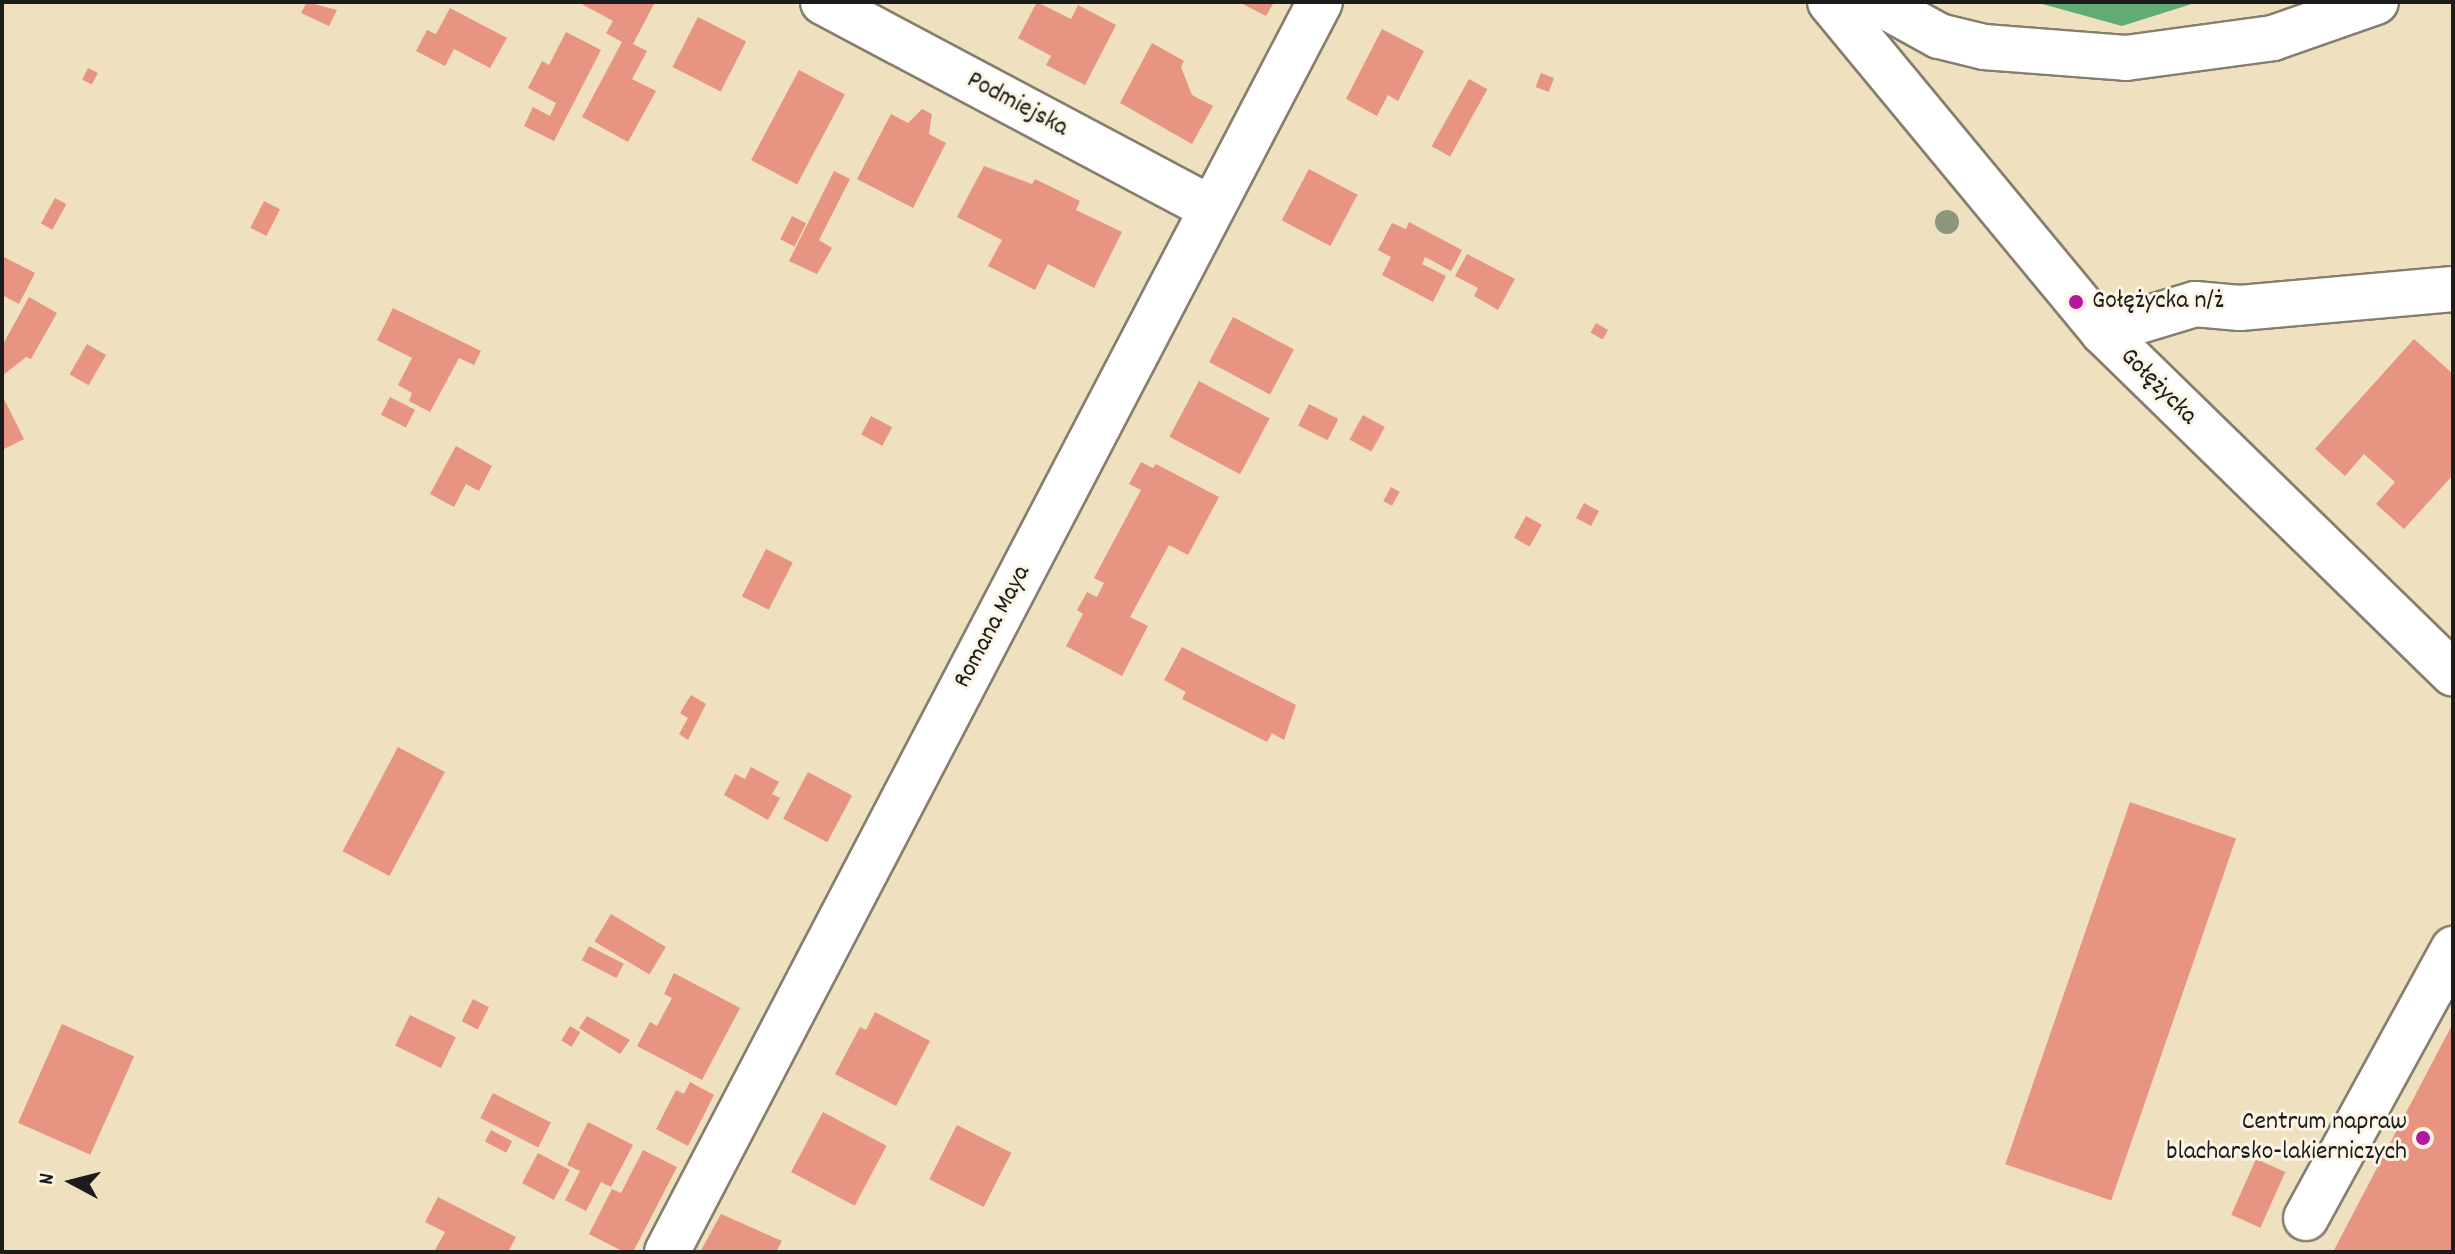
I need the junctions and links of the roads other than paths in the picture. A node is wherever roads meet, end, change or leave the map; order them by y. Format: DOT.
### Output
graph roads {
  1 [pos="823,2"];
  2 [pos="1320,2"];
  3 [pos="1830,2"];
  4 [pos="1877,2"];
  5 [pos="2376,2"];
  6 [pos="1211,208"];
  7 [pos="2453,289"];
  8 [pos="2103,332"];
  9 [pos="2453,673"];
  10 [pos="2453,949"];
  11 [pos="2306,1218"];
  12 [pos="667,1252"];
  1 -- 6 [label="street, Podmiejska"];
  2 -- 6 [label="street, Romana Maya"];
  3 -- 8 [label="street, Gołężycka"];
  4 -- 5 [label="street"];
  6 -- 12 [label="street, Romana Maya"];
  7 -- 8 [label="street"];
  8 -- 9 [label="street, Gołężycka"];
  10 -- 11 [label="street"];
}
